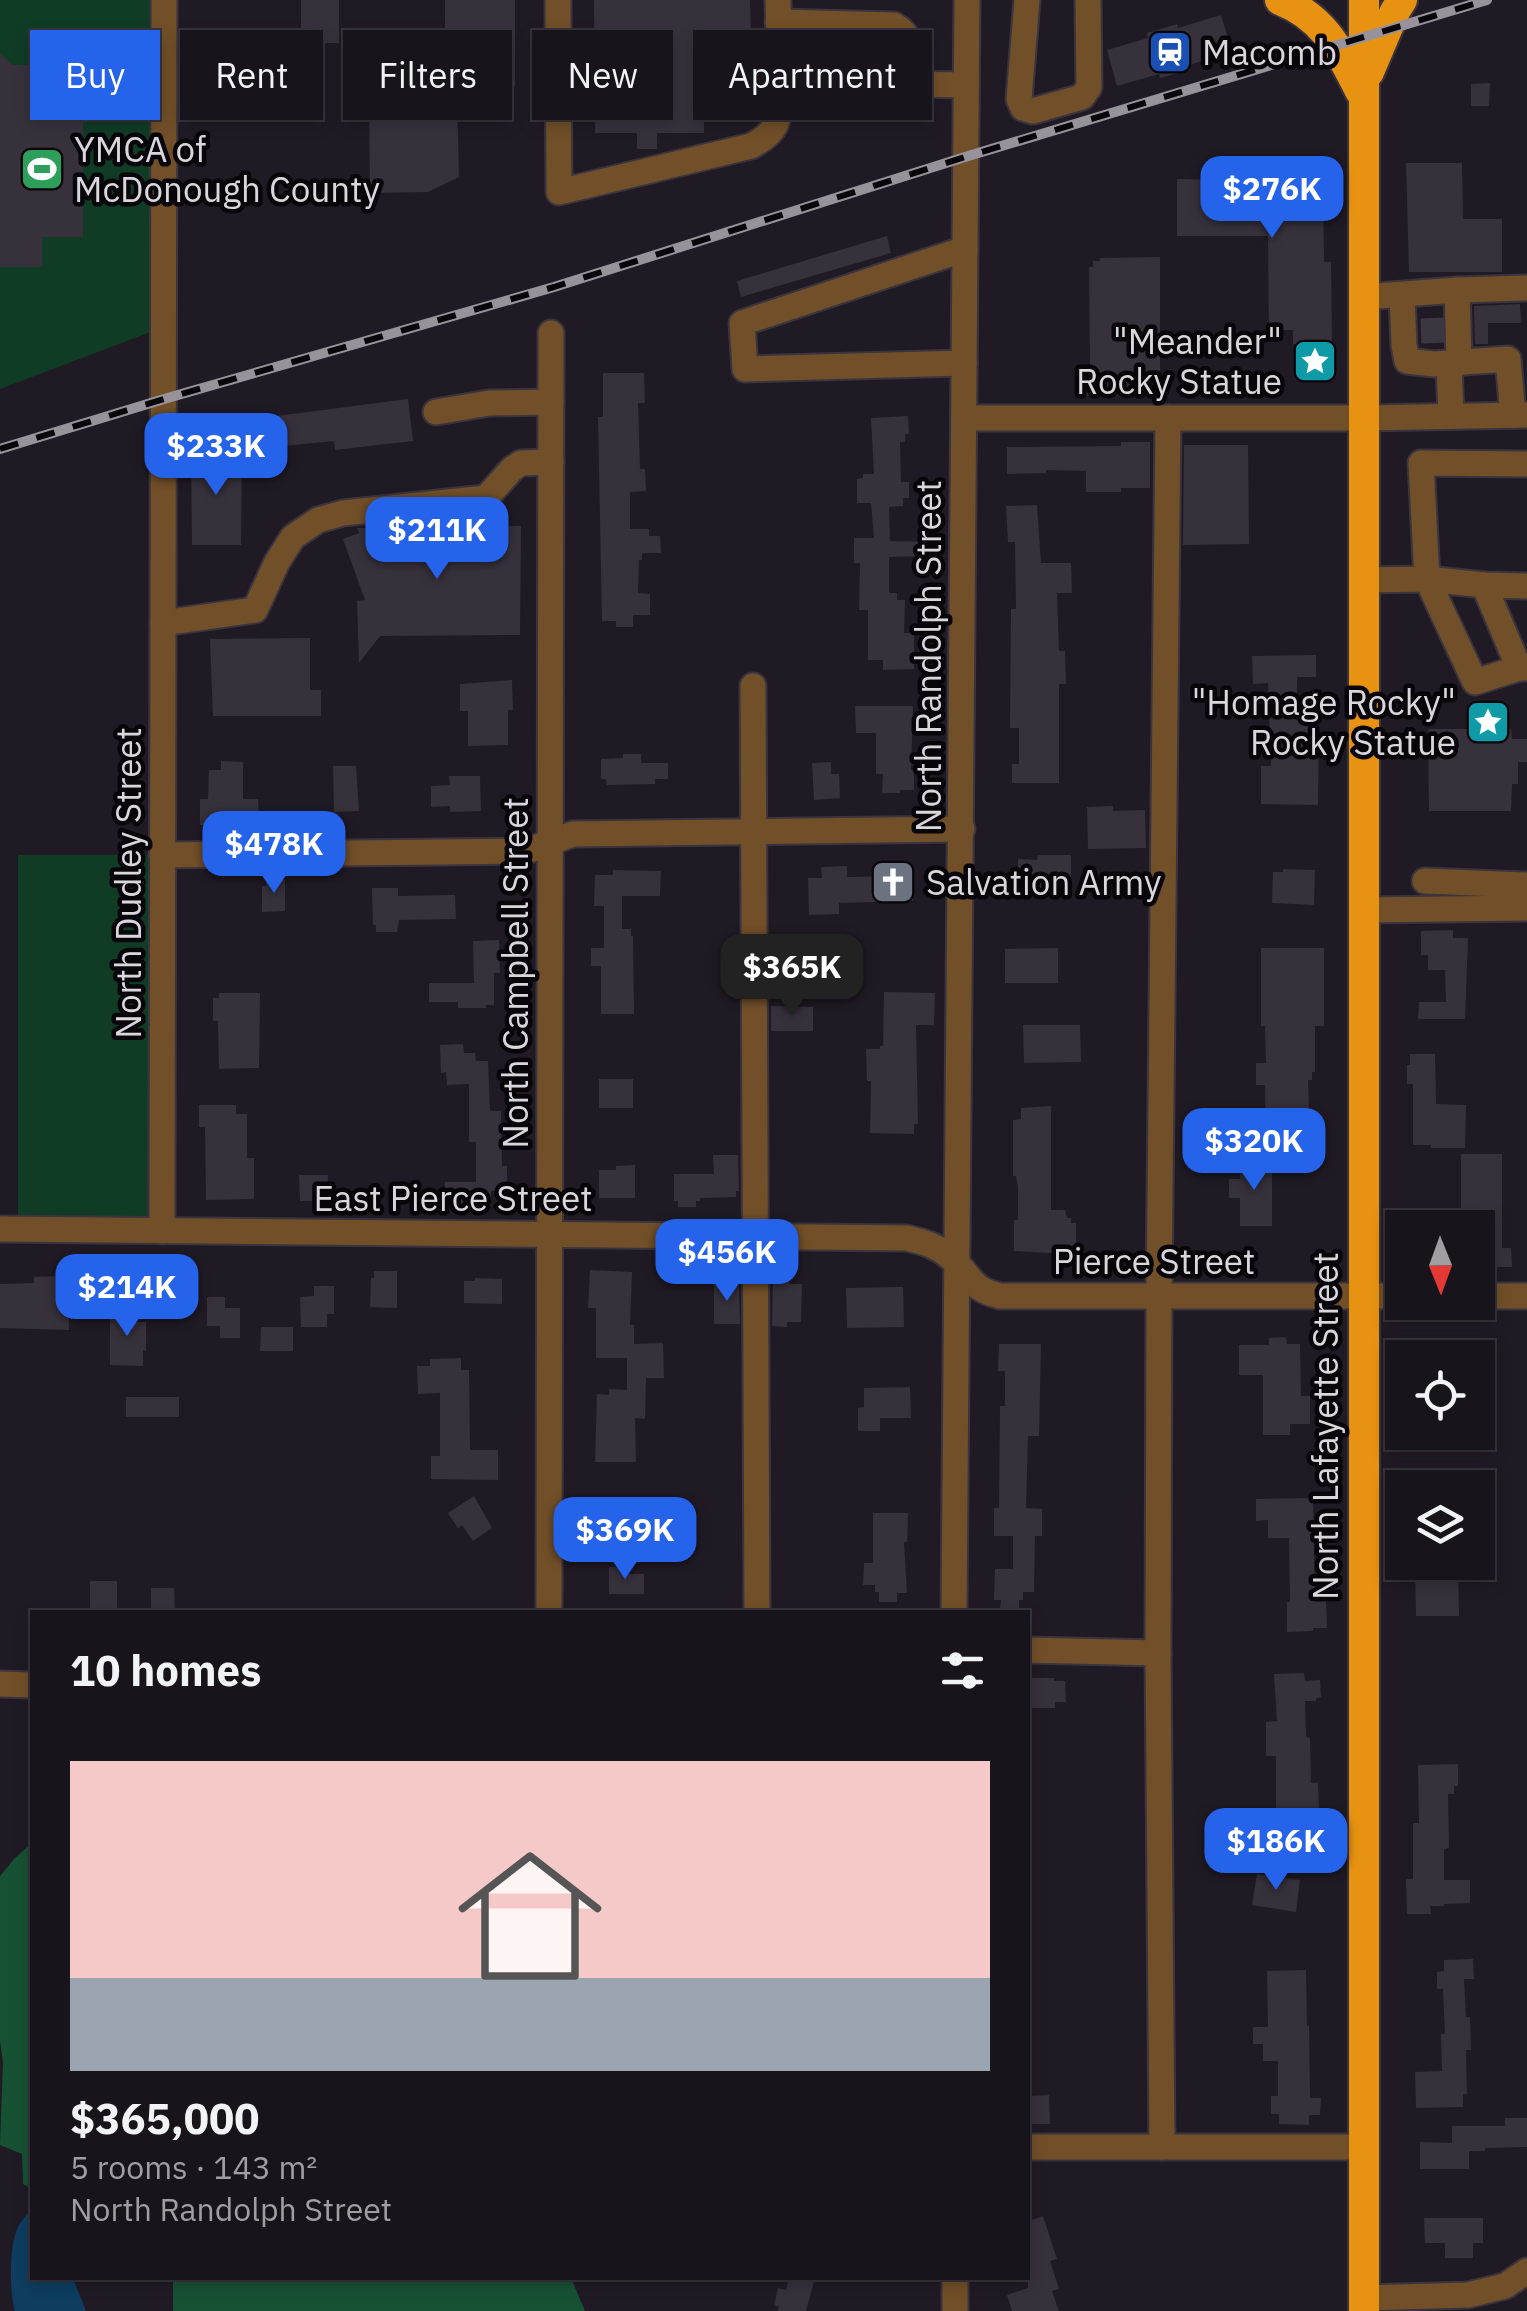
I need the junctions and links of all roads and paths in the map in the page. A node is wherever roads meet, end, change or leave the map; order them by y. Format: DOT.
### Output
graph roads {
  1 [pos="164,0"];
  2 [pos="558,0"];
  3 [pos="967,0"];
  4 [pos="1027,0"];
  5 [pos="1088,0"];
  6 [pos="1280,0"];
  7 [pos="1364,0"];
  8 [pos="1402,0"];
  9 [pos="778,11"];
  10 [pos="903,30"];
  11 [pos="932,84"];
  12 [pos="966,85"];
  13 [pos="1364,91"];
  14 [pos="778,120"];
  15 [pos="966,249"];
  16 [pos="1527,288"];
  17 [pos="1445,291"];
  18 [pos="1402,296"];
  19 [pos="1364,297"];
  20 [pos="1433,318"];
  21 [pos="552,333"];
  22 [pos="1365,345"];
  23 [pos="1404,345"];
  24 [pos="1444,359"];
  25 [pos="1518,359"];
  26 [pos="964,363"];
  27 [pos="551,402"];
  28 [pos="436,412"];
  29 [pos="1520,415"];
  30 [pos="1451,416"];
  31 [pos="964,418"];
  32 [pos="1168,418"];
  33 [pos="1364,418"];
  34 [pos="551,462"];
  35 [pos="1527,464"];
  36 [pos="1426,578"];
  37 [pos="1364,580"];
  38 [pos="1484,585"];
  39 [pos="1527,586"];
  40 [pos="163,623"];
  41 [pos="1523,668"];
  42 [pos="753,686"];
  43 [pos="962,829"];
  44 [pos="754,832"];
  45 [pos="550,841"];
  46 [pos="162,855"];
  47 [pos="1425,881"];
  48 [pos="1527,885"];
  49 [pos="1527,908"];
  50 [pos="1363,910"];
  51 [pos="0,1229"];
  52 [pos="162,1231"];
  53 [pos="549,1233"];
  54 [pos="756,1236"];
  55 [pos="958,1264"];
  56 [pos="1159,1296"];
  57 [pos="1362,1296"];
  58 [pos="1385,1296"];
  59 [pos="1495,1296"];
  60 [pos="1527,1296"];
  61 [pos="549,1610"];
  62 [pos="757,1610"];
  63 [pos="954,1610"];
  64 [pos="1030,1650"];
  65 [pos="1158,1652"];
  66 [pos="0,1684"];
  67 [pos="30,1685"];
  68 [pos="1364,2146"];
  69 [pos="1030,2147"];
  70 [pos="1162,2147"];
  71 [pos="1527,2271"];
  72 [pos="956,2280"];
  73 [pos="1364,2304"];
  74 [pos="955,2311"];
  1 -- 40 [label="street, North Dudley Street"];
  2 -- 14 [label="street"];
  3 -- 12 [label="street, North Randolph Street"];
  4 -- 5 [label="street"];
  6 -- 13 [label="highway"];
  7 -- 13 [label="highway, North Lafayette Street"];
  8 -- 13 [label="highway"];
  9 -- 10 [label="street"];
  11 -- 12 [label="street"];
  12 -- 15 [label="street, North Randolph Street"];
  13 -- 19 [label="highway, North Lafayette Street"];
  15 -- 26 [label="street, North Randolph Street"];
  15 -- 26 [label="street"];
  16 -- 17 [label="street"];
  17 -- 18 [label="street"];
  17 -- 20 [label="street"];
  17 -- 24 [label="street"];
  18 -- 19 [label="street"];
  18 -- 23 [label="street"];
  19 -- 22 [label="highway, North Lafayette Street"];
  21 -- 27 [label="street, North Campbell Street"];
  22 -- 23 [label="street"];
  22 -- 33 [label="highway, North Lafayette Street"];
  23 -- 24 [label="street"];
  24 -- 25 [label="street"];
  24 -- 30 [label="street"];
  25 -- 29 [label="street"];
  26 -- 31 [label="street, North Randolph Street"];
  27 -- 28 [label="street"];
  27 -- 34 [label="street, North Campbell Street"];
  29 -- 30 [label="street"];
  30 -- 33 [label="street"];
  31 -- 32 [label="street"];
  31 -- 43 [label="street, North Randolph Street"];
  32 -- 33 [label="street"];
  32 -- 56 [label="street"];
  33 -- 37 [label="highway, North Lafayette Street"];
  34 -- 40 [label="street"];
  34 -- 45 [label="street, North Campbell Street"];
  35 -- 36 [label="street"];
  36 -- 37 [label="street"];
  36 -- 38 [label="street"];
  36 -- 41 [label="street"];
  37 -- 50 [label="highway, North Lafayette Street"];
  38 -- 39 [label="street"];
  38 -- 41 [label="street"];
  40 -- 46 [label="street, North Dudley Street"];
  42 -- 44 [label="street"];
  43 -- 44 [label="street"];
  43 -- 55 [label="street, North Randolph Street"];
  44 -- 45 [label="street"];
  44 -- 54 [label="street"];
  45 -- 46 [label="street"];
  45 -- 53 [label="street, North Campbell Street"];
  46 -- 52 [label="street, North Dudley Street"];
  47 -- 48 [label="street"];
  49 -- 50 [label="street"];
  50 -- 57 [label="highway, North Lafayette Street"];
  51 -- 52 [label="street, East Pierce Street"];
  52 -- 53 [label="street, East Pierce Street"];
  53 -- 54 [label="street, East Pierce Street"];
  53 -- 61 [label="street, North Campbell Street"];
  54 -- 55 [label="street, East Pierce Street"];
  54 -- 62 [label="street"];
  55 -- 56 [label="street, Pierce Street"];
  55 -- 63 [label="street, North Randolph Street"];
  56 -- 57 [label="street, Pierce Street"];
  56 -- 65 [label="street"];
  57 -- 58 [label="street, Pierce Street"];
  57 -- 68 [label="highway, North Lafayette Street"];
  59 -- 60 [label="street"];
  64 -- 65 [label="street"];
  65 -- 70 [label="street"];
  66 -- 67 [label="street"];
  68 -- 70 [label="street"];
  68 -- 73 [label="highway, North Lafayette Street"];
  69 -- 70 [label="street"];
  71 -- 73 [label="street"];
  72 -- 74 [label="street"];
}
